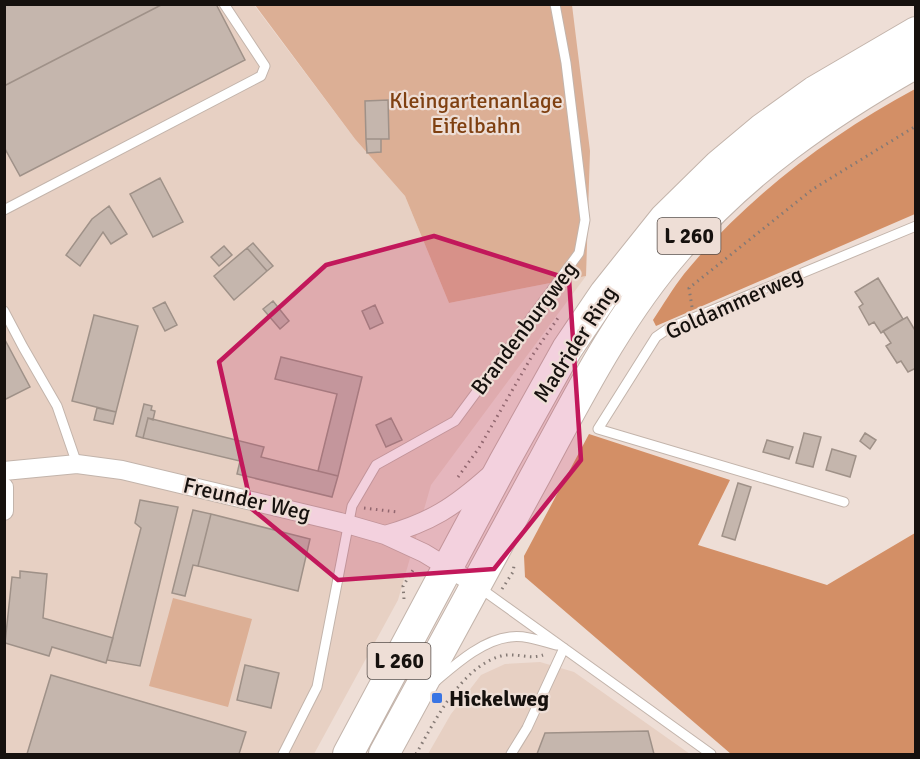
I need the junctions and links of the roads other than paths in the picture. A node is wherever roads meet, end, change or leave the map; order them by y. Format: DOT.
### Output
graph roads {
  1 [pos="224,4"];
  2 [pos="555,4"];
  3 [pos="915,32"];
  4 [pos="915,63"];
  5 [pos="4,210"];
  6 [pos="915,226"];
  7 [pos="4,310"];
  8 [pos="504,462"];
  9 [pos="77,464"];
  10 [pos="4,471"];
  11 [pos="4,487"];
  12 [pos="844,502"];
  13 [pos="4,511"];
  14 [pos="348,524"];
  15 [pos="385,536"];
  16 [pos="449,567"];
  17 [pos="476,584"];
  18 [pos="564,648"];
  19 [pos="414,698"];
  20 [pos="283,754"];
  21 [pos="348,754"];
  22 [pos="384,754"];
  23 [pos="511,754"];
  24 [pos="711,754"];
  1 -- 5 [label="lane"];
  2 -- 14 [label="lane, Brandenburgweg"];
  3 -- 8 [label="main road, Madrider Ring / L 260"];
  4 -- 17 [label="main road, Madrider Ring / L 260"];
  6 -- 12 [label="lane, Goldammerweg"];
  7 -- 9 [label="lane"];
  8 -- 15 [label="street"];
  8 -- 16 [label="main road, Madrider Ring / L 260"];
  9 -- 10 [label="street, Freunder Weg"];
  9 -- 14 [label="street, Freunder Weg"];
  11 -- 13 [label="street"];
  14 -- 15 [label="street, Freunder Weg"];
  14 -- 20 [label="lane"];
  15 -- 16 [label="street, Freunder Weg"];
  16 -- 17 [label="street, Freunder Weg"];
  16 -- 21 [label="main road, Madrider Ring / L 260"];
  17 -- 18 [label="lane"];
  17 -- 19 [label="main road, Madrider Ring / L 260"];
  18 -- 19 [label="lane"];
  18 -- 23 [label="lane"];
  18 -- 24 [label="lane"];
  19 -- 22 [label="main road, Madrider Ring / L 260"];
}
